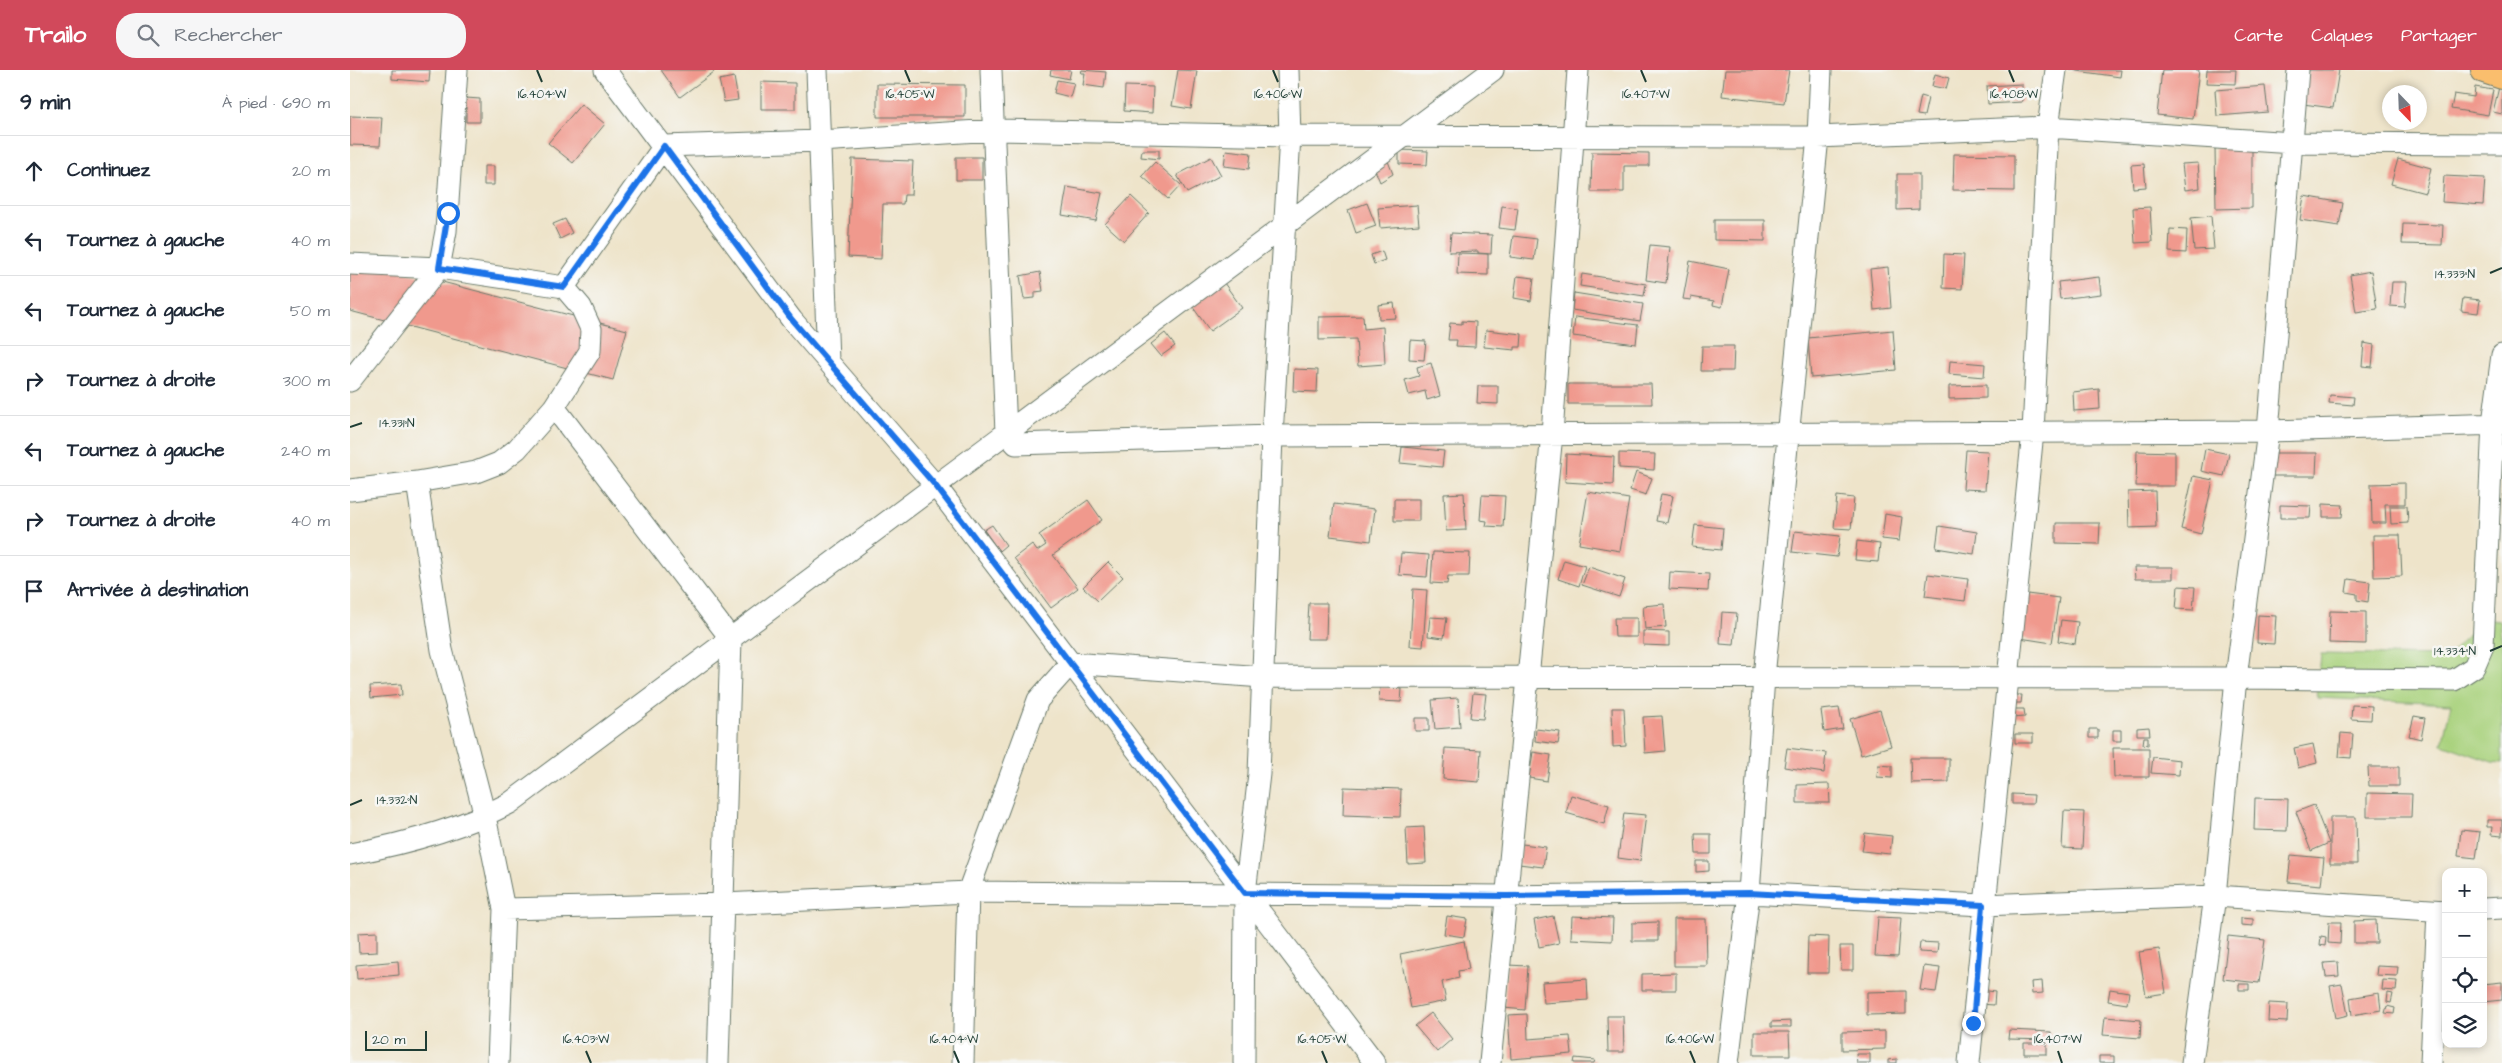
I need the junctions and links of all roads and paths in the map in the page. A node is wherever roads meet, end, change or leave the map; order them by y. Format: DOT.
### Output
graph roads {
  1 [pos="457,70"];
  2 [pos="605,70"];
  3 [pos="818,70"];
  4 [pos="991,70"];
  5 [pos="1288,70"];
  6 [pos="1493,70"];
  7 [pos="1578,70"];
  8 [pos="1821,70"];
  9 [pos="2056,70"];
  10 [pos="2298,70"];
  11 [pos="2484,70"];
  12 [pos="2502,76"];
  13 [pos="2048,127"];
  14 [pos="994,130"];
  15 [pos="1290,136"];
  16 [pos="1404,136"];
  17 [pos="1573,136"];
  18 [pos="1818,137"];
  19 [pos="820,141"];
  20 [pos="2293,143"];
  21 [pos="2502,144"];
  22 [pos="664,146"];
  23 [pos="1285,225"];
  24 [pos="350,264"];
  25 [pos="439,268"];
  26 [pos="564,287"];
  27 [pos="2502,355"];
  28 [pos="828,361"];
  29 [pos="350,382"];
  30 [pos="554,407"];
  31 [pos="2498,423"];
  32 [pos="2268,430"];
  33 [pos="2033,432"];
  34 [pos="1006,433"];
  35 [pos="1789,433"];
  36 [pos="1552,434"];
  37 [pos="1272,436"];
  38 [pos="417,482"];
  39 [pos="935,485"];
  40 [pos="350,490"];
  41 [pos="731,639"];
  42 [pos="1071,663"];
  43 [pos="1263,677"];
  44 [pos="1528,677"];
  45 [pos="1764,677"];
  46 [pos="2008,678"];
  47 [pos="2236,678"];
  48 [pos="486,816"];
  49 [pos="350,854"];
  50 [pos="968,892"];
  51 [pos="1245,893"];
  52 [pos="1749,893"];
  53 [pos="1506,896"];
  54 [pos="2215,896"];
  55 [pos="724,904"];
  56 [pos="1983,905"];
  57 [pos="2502,908"];
  58 [pos="504,909"];
  59 [pos="2487,909"];
  60 [pos="2442,911"];
  61 [pos="498,1063"];
  62 [pos="718,1063"];
  63 [pos="963,1063"];
  64 [pos="1244,1063"];
  65 [pos="1375,1063"];
  66 [pos="1490,1063"];
  67 [pos="1728,1063"];
  68 [pos="1969,1063"];
  69 [pos="2192,1063"];
  70 [pos="2431,1063"];
  1 -- 25 [label="street"];
  2 -- 22 [label="street"];
  3 -- 19 [label="street"];
  4 -- 14 [label="street"];
  5 -- 15 [label="street"];
  6 -- 16 [label="street"];
  7 -- 17 [label="street"];
  8 -- 18 [label="street"];
  9 -- 13 [label="street"];
  10 -- 20 [label="street"];
  11 -- 12 [label="main road"];
  13 -- 18 [label="street"];
  13 -- 20 [label="street"];
  13 -- 33 [label="street"];
  14 -- 15 [label="street"];
  14 -- 19 [label="street"];
  14 -- 34 [label="street"];
  15 -- 16 [label="street"];
  15 -- 23 [label="street"];
  16 -- 17 [label="street"];
  16 -- 23 [label="street"];
  17 -- 18 [label="street"];
  17 -- 36 [label="street"];
  18 -- 35 [label="street"];
  19 -- 22 [label="street"];
  19 -- 28 [label="street"];
  20 -- 21 [label="street"];
  20 -- 32 [label="street"];
  22 -- 26 [label="street"];
  22 -- 28 [label="street"];
  23 -- 34 [label="street"];
  23 -- 37 [label="street"];
  24 -- 25 [label="street"];
  25 -- 26 [label="street"];
  25 -- 29 [label="street"];
  26 -- 30 [label="street"];
  27 -- 31 [label="street"];
  28 -- 39 [label="street"];
  30 -- 38 [label="street"];
  30 -- 41 [label="street"];
  31 -- 32 [label="street"];
  31 -- 47 [label="street"];
  32 -- 33 [label="street"];
  32 -- 47 [label="street"];
  33 -- 35 [label="street"];
  33 -- 46 [label="street"];
  34 -- 37 [label="street"];
  34 -- 39 [label="street"];
  35 -- 36 [label="street"];
  35 -- 45 [label="street"];
  36 -- 37 [label="street"];
  36 -- 44 [label="street"];
  37 -- 43 [label="street"];
  38 -- 40 [label="street"];
  38 -- 48 [label="street"];
  39 -- 41 [label="street"];
  39 -- 42 [label="street"];
  41 -- 48 [label="street"];
  41 -- 55 [label="street"];
  42 -- 43 [label="street"];
  42 -- 50 [label="street"];
  42 -- 51 [label="street"];
  43 -- 44 [label="street"];
  43 -- 51 [label="street"];
  44 -- 45 [label="street"];
  44 -- 53 [label="street"];
  45 -- 46 [label="street"];
  45 -- 52 [label="street"];
  46 -- 47 [label="street"];
  46 -- 56 [label="street"];
  47 -- 54 [label="street"];
  48 -- 49 [label="street"];
  48 -- 58 [label="street"];
  50 -- 51 [label="street"];
  50 -- 55 [label="street"];
  50 -- 63 [label="street"];
  51 -- 53 [label="street"];
  51 -- 64 [label="street"];
  51 -- 65 [label="street"];
  52 -- 53 [label="street"];
  52 -- 56 [label="street"];
  52 -- 67 [label="street"];
  53 -- 66 [label="street"];
  54 -- 56 [label="street"];
  54 -- 60 [label="street"];
  54 -- 69 [label="street"];
  55 -- 58 [label="street"];
  55 -- 62 [label="street"];
  56 -- 68 [label="street"];
  57 -- 59 [label="street"];
  58 -- 61 [label="street"];
  60 -- 70 [label="street"];
}
